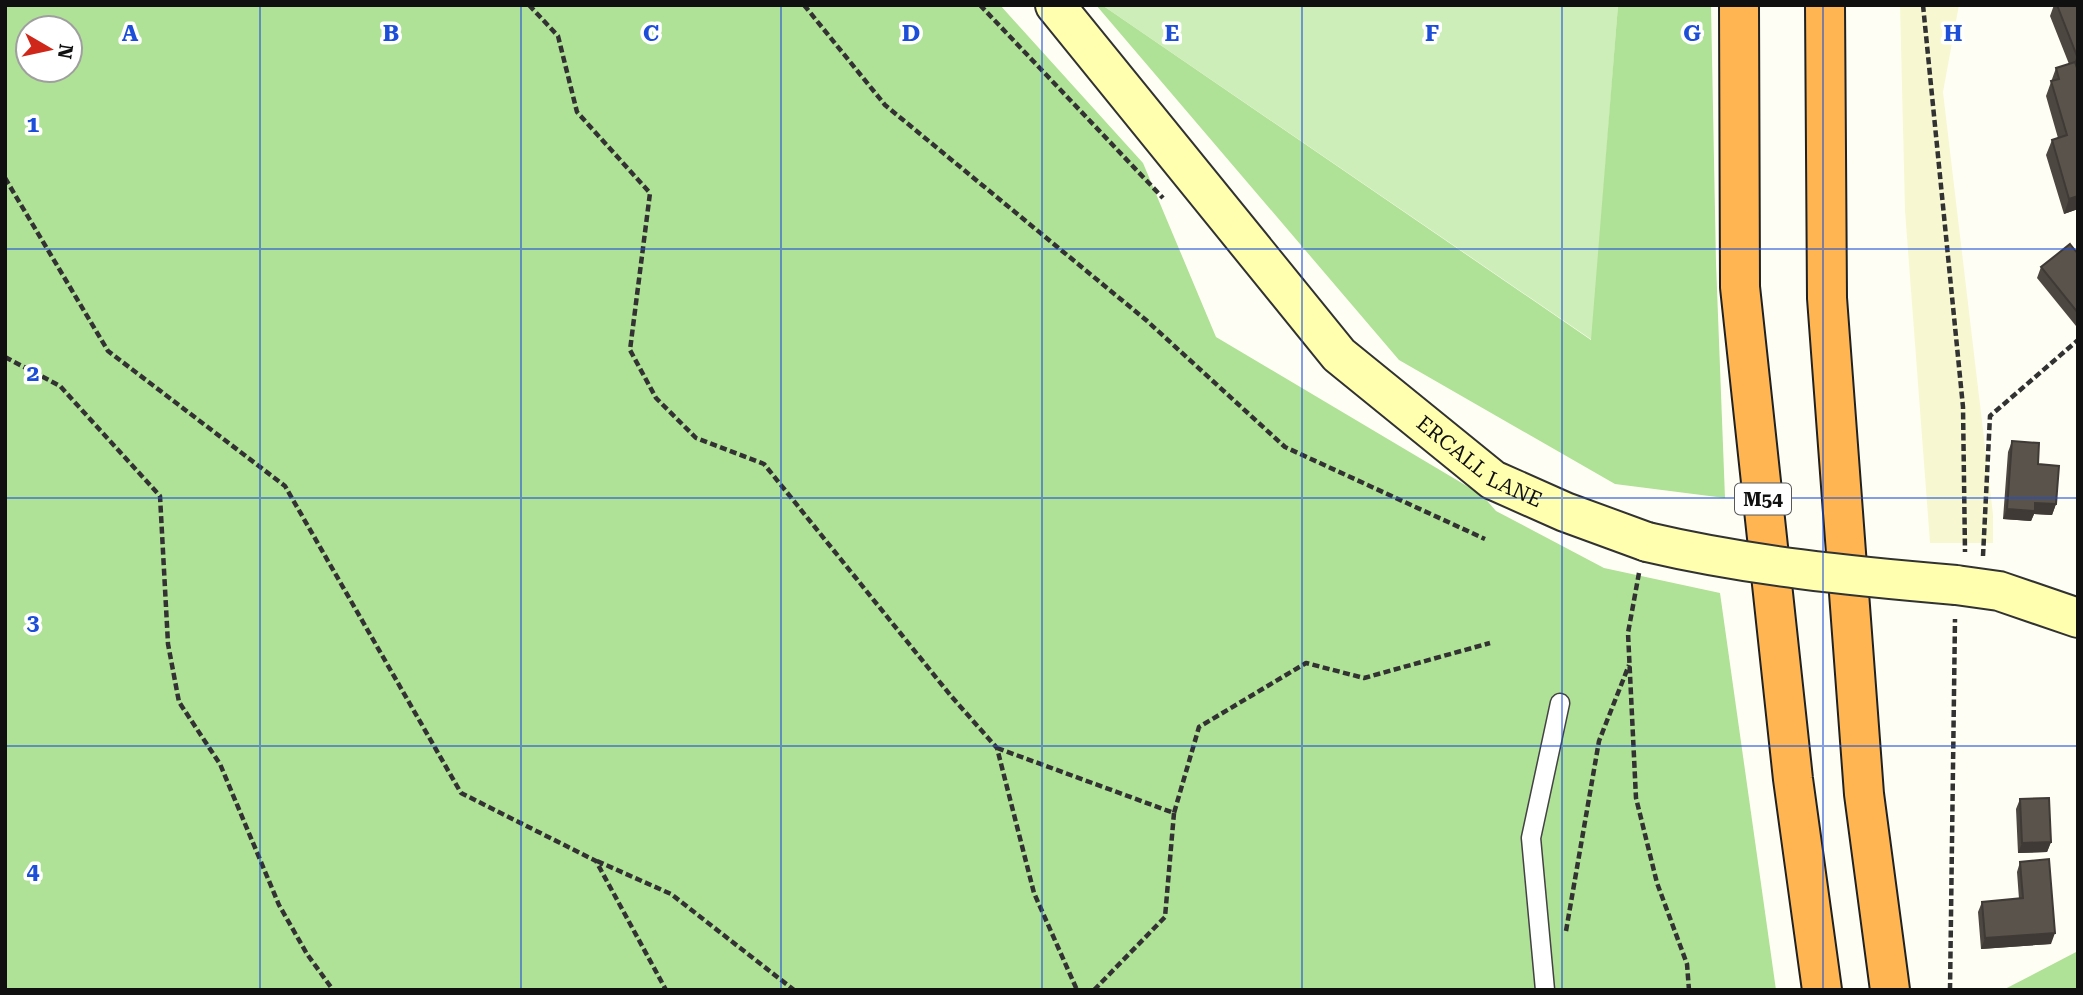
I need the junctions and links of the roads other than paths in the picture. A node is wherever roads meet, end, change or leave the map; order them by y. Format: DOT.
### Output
graph roads {
  1 [pos="1055,5"];
  2 [pos="1739,5"];
  3 [pos="1825,5"];
  4 [pos="2078,618"];
  5 [pos="1560,703"];
  6 [pos="1545,990"];
  7 [pos="1822,990"];
  8 [pos="1890,990"];
  1 -- 4 [label="street, ERCALL LANE, bridge"];
  2 -- 7 [label="highway, M54"];
  3 -- 8 [label="highway"];
  5 -- 6 [label="lane"];
}
